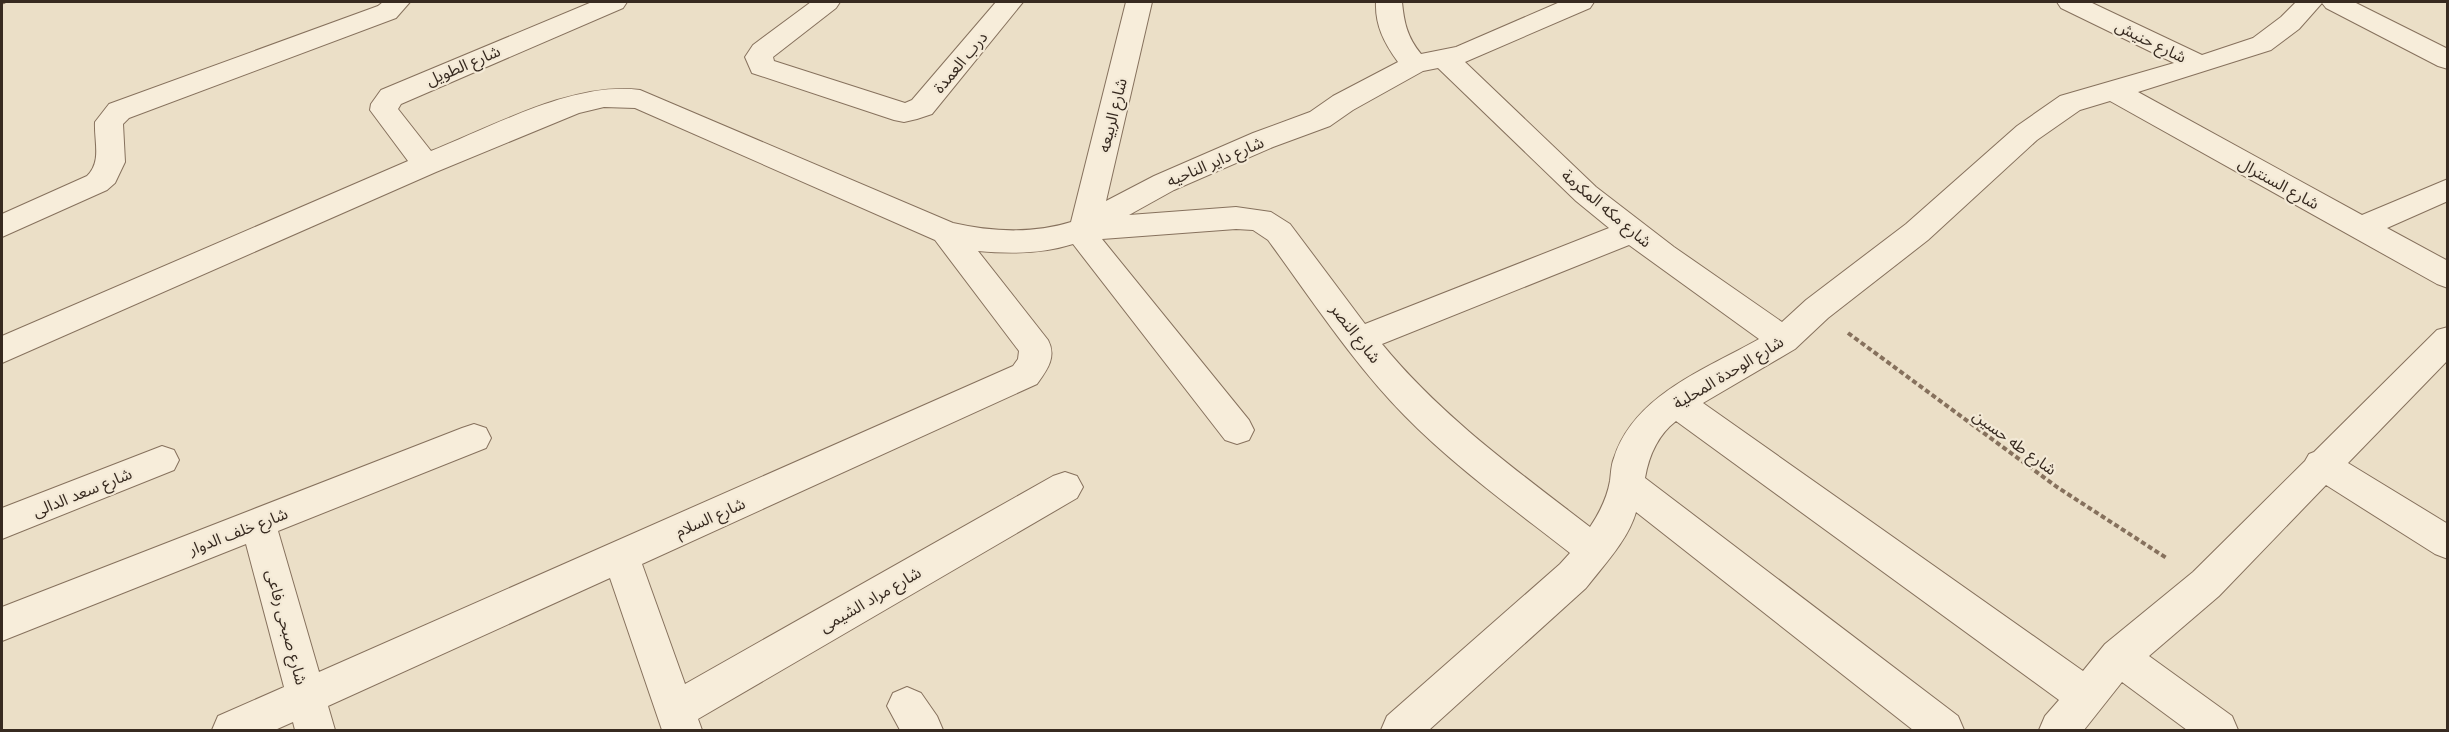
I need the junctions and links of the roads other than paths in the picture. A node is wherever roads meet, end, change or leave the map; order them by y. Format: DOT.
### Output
graph roads {
  1 [pos="397,2"];
  2 [pos="614,2"];
  3 [pos="827,2"];
  4 [pos="1010,2"];
  5 [pos="1139,2"];
  6 [pos="1389,2"];
  7 [pos="1581,2"];
  8 [pos="2070,2"];
  9 [pos="2310,2"];
  10 [pos="2335,2"];
  11 [pos="1445,59"];
  12 [pos="2448,60"];
  13 [pos="1415,63"];
  14 [pos="2200,65"];
  15 [pos="2112,90"];
  16 [pos="426,165"];
  17 [pos="2448,189"];
  18 [pos="2,226"];
  19 [pos="2360,228"];
  20 [pos="1084,229"];
  21 [pos="1633,231"];
  22 [pos="946,232"];
  23 [pos="2448,276"];
  24 [pos="1361,339"];
  25 [pos="2448,339"];
  26 [pos="1784,340"];
  27 [pos="2,350"];
  28 [pos="1676,402"];
  29 [pos="1237,430"];
  30 [pos="474,438"];
  31 [pos="162,460"];
  32 [pos="2321,464"];
  33 [pos="1627,484"];
  34 [pos="1065,487"];
  35 [pos="258,523"];
  36 [pos="2,524"];
  37 [pos="2448,543"];
  38 [pos="1594,551"];
  39 [pos="621,557"];
  40 [pos="2,624"];
  41 [pos="2120,657"];
  42 [pos="2087,697"];
  43 [pos="311,714"];
  44 [pos="678,721"];
  45 [pos="232,730"];
  46 [pos="1401,730"];
  47 [pos="1944,730"];
  48 [pos="2059,730"];
  49 [pos="2218,730"];
  1 -- 18 [label="street"];
  2 -- 16 [label="street, شارع الطويل"];
  3 -- 4 [label="street, درب العمدة"];
  5 -- 20 [label="street, شارع الربيعه"];
  6 -- 13 [label="street"];
  7 -- 11 [label="street, شارع داير الناحيه"];
  8 -- 14 [label="street, شارع حنيش"];
  9 -- 14 [label="street"];
  10 -- 12 [label="street"];
  11 -- 13 [label="street, شارع داير الناحيه"];
  11 -- 21 [label="street, شارع مكه المكرمة"];
  13 -- 20 [label="street, شارع داير الناحيه"];
  14 -- 15 [label="street, شارع الوحدة المحلية"];
  15 -- 19 [label="street, شارع السنترال"];
  15 -- 26 [label="street, شارع الوحدة المحلية"];
  16 -- 22 [label="street"];
  16 -- 27 [label="street"];
  17 -- 19 [label="street"];
  19 -- 23 [label="street, شارع السنترال"];
  20 -- 22 [label="street"];
  20 -- 24 [label="street, شارع النصر"];
  20 -- 29 [label="street"];
  21 -- 24 [label="street"];
  21 -- 26 [label="street, شارع مكه المكرمة"];
  22 -- 39 [label="street, شارع السلام"];
  24 -- 38 [label="street, شارع النصر"];
  25 -- 32 [label="street"];
  26 -- 28 [label="street, شارع الوحدة المحلية"];
  28 -- 33 [label="street, شارع الوحدة المحلية"];
  28 -- 42 [label="street"];
  30 -- 35 [label="street, شارع خلف الدوار"];
  31 -- 36 [label="street, شارع سعد الدالى"];
  32 -- 37 [label="street"];
  32 -- 41 [label="street"];
  33 -- 38 [label="street, شارع الوحدة المحلية"];
  33 -- 47 [label="street"];
  34 -- 44 [label="street, شارع مراد الشيمى"];
  35 -- 40 [label="street, شارع خلف الدوار"];
  35 -- 43 [label="street, شارع صبحى رفاعى"];
  38 -- 46 [label="street, شارع الوحدة المحلية"];
  39 -- 43 [label="street, شارع السلام"];
  39 -- 44 [label="street"];
  41 -- 42 [label="street"];
  41 -- 49 [label="street"];
  42 -- 48 [label="street"];
  43 -- 45 [label="street, شارع السلام"];
}
